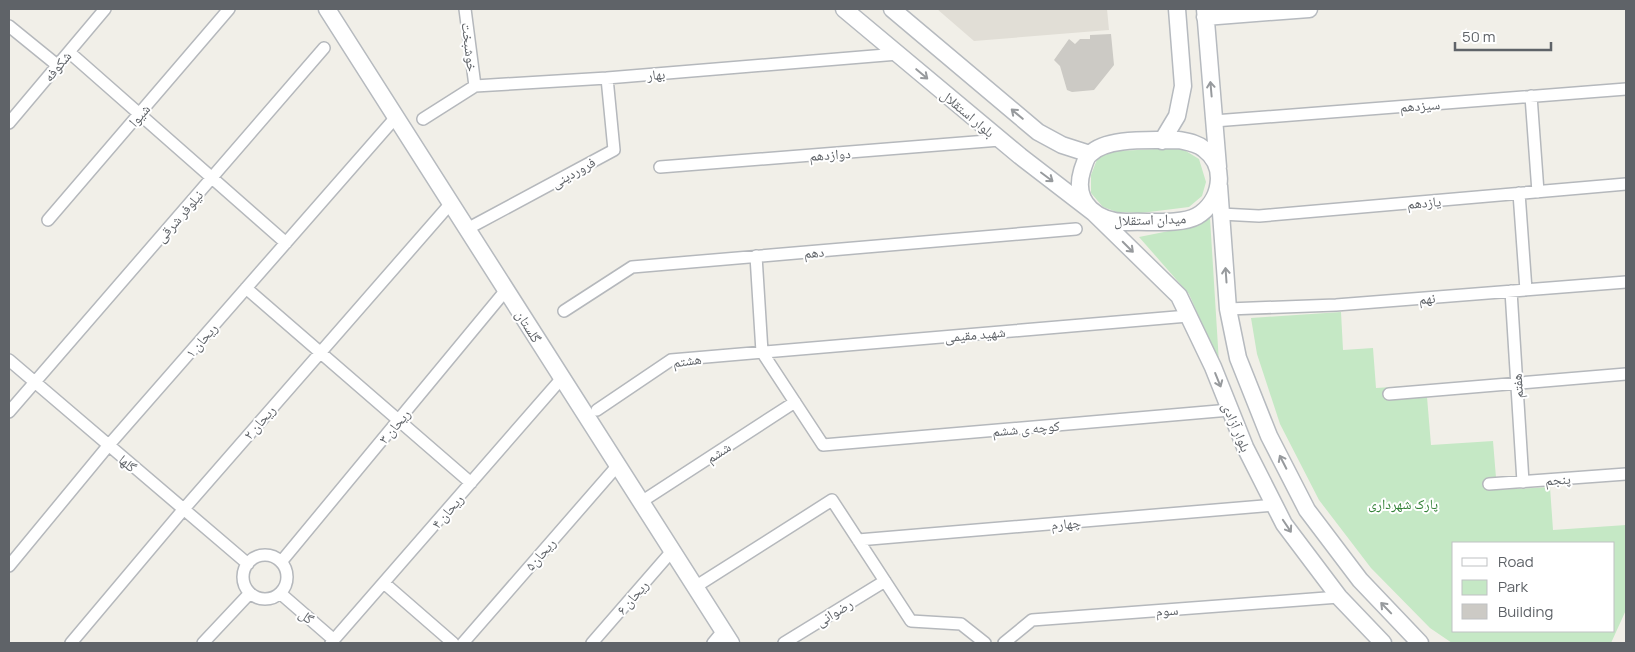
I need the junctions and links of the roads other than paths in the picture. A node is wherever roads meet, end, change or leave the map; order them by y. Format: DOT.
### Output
graph roads {
  1 [pos="105,9"];
  2 [pos="229,9"];
  3 [pos="327,9"];
  4 [pos="465,9"];
  5 [pos="844,9"];
  6 [pos="892,9"];
  7 [pos="1176,9"];
  8 [pos="1309,9"];
  9 [pos="1205,13"];
  10 [pos="9,26"];
  11 [pos="324,48"];
  12 [pos="69,52"];
  13 [pos="898,54"];
  14 [pos="58,65"];
  15 [pos="607,78"];
  16 [pos="475,86"];
  17 [pos="1626,89"];
  18 [pos="1531,96"];
  19 [pos="140,114"];
  20 [pos="396,117"];
  21 [pos="423,119"];
  22 [pos="1214,121"];
  23 [pos="9,123"];
  24 [pos="1000,140"];
  25 [pos="1162,141"];
  26 [pos="1090,154"];
  27 [pos="660,167"];
  28 [pos="212,178"];
  29 [pos="1219,179"];
  30 [pos="1626,184"];
  31 [pos="1538,192"];
  32 [pos="1519,193"];
  33 [pos="451,203"];
  34 [pos="1094,213"];
  35 [pos="1221,214"];
  36 [pos="48,220"];
  37 [pos="467,229"];
  38 [pos="1076,229"];
  39 [pos="286,243"];
  40 [pos="756,256"];
  41 [pos="1626,282"];
  42 [pos="246,288"];
  43 [pos="506,290"];
  44 [pos="1526,290"];
  45 [pos="1511,291"];
  46 [pos="1228,309"];
  47 [pos="564,310"];
  48 [pos="1188,316"];
  49 [pos="320,352"];
  50 [pos="762,352"];
  51 [pos="9,360"];
  52 [pos="1626,374"];
  53 [pos="562,378"];
  54 [pos="34,382"];
  55 [pos="1517,384"];
  56 [pos="1389,394"];
  57 [pos="795,402"];
  58 [pos="596,410"];
  59 [pos="1230,410"];
  60 [pos="9,412"];
  61 [pos="399,420"];
  62 [pos="108,446"];
  63 [pos="618,465"];
  64 [pos="1626,474"];
  65 [pos="1524,482"];
  66 [pos="471,483"];
  67 [pos="1490,484"];
  68 [pos="641,502"];
  69 [pos="1275,505"];
  70 [pos="183,510"];
  71 [pos="858,540"];
  72 [pos="672,551"];
  73 [pos="281,562"];
  74 [pos="248,564"];
  75 [pos="9,566"];
  76 [pos="885,581"];
  77 [pos="384,583"];
  78 [pos="695,586"];
  79 [pos="250,592"];
  80 [pos="280,593"];
  81 [pos="1339,597"];
  82 [pos="722,639"];
  83 [pos="332,641"];
  84 [pos="71,643"];
  85 [pos="203,643"];
  86 [pos="453,643"];
  87 [pos="462,643"];
  88 [pos="592,643"];
  89 [pos="784,643"];
  90 [pos="985,643"];
  91 [pos="1004,643"];
  92 [pos="1383,643"];
  93 [pos="1420,643"];
  1 -- 12 [label="street, شکوفه"];
  2 -- 19 [label="street, شیوا"];
  3 -- 20 [label="main road, گلستان"];
  4 -- 16 [label="street, خوشبخت"];
  5 -- 13 [label="main road, بلوار استقلال"];
  26 -- 6 [label="main road, one-way"];
  7 -- 25 [label="main road"];
  8 -- 9 [label="main road"];
  22 -- 9 [label="main road, بلوار آزادی, one-way"];
  10 -- 14 [label="street"];
  11 -- 28 [label="street, نیلوفر شرقی"];
  12 -- 14 [label="street, شکوفه"];
  12 -- 19 [label="street"];
  13 -- 15 [label="street, بهار"];
  13 -- 24 [label="main road, بلوار استقلال, one-way"];
  14 -- 23 [label="street, شکوفه"];
  15 -- 16 [label="street, بهار"];
  15 -- 37 [label="street, فروردینی"];
  16 -- 21 [label="street, بهار"];
  17 -- 18 [label="street, سیزدهم"];
  18 -- 22 [label="street, سیزدهم"];
  18 -- 31 [label="street"];
  19 -- 28 [label="street"];
  19 -- 36 [label="street, شیوا"];
  20 -- 33 [label="main road, گلستان"];
  20 -- 39 [label="street, ریحان ۱"];
  22 -- 29 [label="main road, بلوار آزادی"];
  24 -- 27 [label="street, دوازدهم"];
  24 -- 34 [label="main road, بلوار استقلال, one-way"];
  25 -- 26 [label="main road"];
  25 -- 29 [label="main road"];
  26 -- 34 [label="main road, میدان استقلال"];
  28 -- 39 [label="street"];
  28 -- 54 [label="street, نیلوفر شرقی"];
  29 -- 34 [label="main road, میدان استقلال"];
  29 -- 35 [label="main road, بلوار آزادی"];
  30 -- 31 [label="street, یازدهم"];
  31 -- 32 [label="street, یازدهم"];
  32 -- 35 [label="street, یازدهم"];
  32 -- 44 [label="street"];
  33 -- 37 [label="main road, گلستان"];
  33 -- 49 [label="street, ریحان ۲"];
  34 -- 48 [label="main road, بلوار آزادی, one-way"];
  46 -- 35 [label="main road, بلوار آزادی, one-way"];
  37 -- 43 [label="main road, گلستان"];
  38 -- 40 [label="street, دهم"];
  39 -- 42 [label="street, ریحان ۱"];
  40 -- 47 [label="street, دهم"];
  40 -- 50 [label="street"];
  41 -- 44 [label="street, نهم"];
  42 -- 49 [label="street"];
  42 -- 62 [label="street, ریحان ۱"];
  43 -- 53 [label="main road, گلستان"];
  43 -- 61 [label="street, ریحان ۳"];
  44 -- 45 [label="street, نهم"];
  45 -- 46 [label="street, نهم"];
  45 -- 55 [label="street, هفتم"];
  93 -- 46 [label="main road, بلوار آزادی, one-way"];
  48 -- 50 [label="street, شهید مقیمی"];
  48 -- 59 [label="main road, بلوار آزادی, one-way"];
  49 -- 61 [label="street"];
  49 -- 70 [label="street, ریحان ۲"];
  50 -- 57 [label="street"];
  50 -- 58 [label="street, هشتم"];
  51 -- 54 [label="street, گلها"];
  52 -- 55 [label="street"];
  53 -- 63 [label="main road, گلستان"];
  53 -- 66 [label="street, ریحان ۴"];
  54 -- 60 [label="street, نیلوفر شرقی"];
  54 -- 62 [label="street, گلها"];
  55 -- 56 [label="street"];
  55 -- 65 [label="street, هفتم"];
  57 -- 59 [label="street, کوچه ی ششم"];
  57 -- 68 [label="street, ششم"];
  59 -- 69 [label="main road, بلوار آزادی"];
  61 -- 66 [label="street"];
  61 -- 73 [label="street, ریحان ۳"];
  62 -- 70 [label="street, گلها"];
  62 -- 75 [label="street, ریحان ۱"];
  63 -- 68 [label="main road, گلستان"];
  63 -- 87 [label="street, ریحان۵"];
  64 -- 65 [label="street, پنجم"];
  65 -- 67 [label="street, پنجم"];
  66 -- 77 [label="street, ریحان ۴"];
  68 -- 72 [label="main road, گلستان"];
  69 -- 71 [label="street, چهارم"];
  69 -- 81 [label="main road, بلوار آزادی, one-way"];
  70 -- 74 [label="street, گلها"];
  70 -- 84 [label="street, ریحان ۲"];
  71 -- 76 [label="street"];
  71 -- 78 [label="street"];
  72 -- 78 [label="main road, گلستان"];
  72 -- 88 [label="street, ریحان ۶"];
  73 -- 74 [label="street"];
  73 -- 80 [label="street"];
  74 -- 79 [label="street"];
  76 -- 89 [label="street, رضوانی"];
  76 -- 90 [label="street"];
  77 -- 83 [label="street, ریحان ۴"];
  77 -- 86 [label="street"];
  78 -- 82 [label="main road, گلستان"];
  79 -- 80 [label="street"];
  79 -- 85 [label="street"];
  80 -- 83 [label="street, گل"];
  81 -- 91 [label="street, سوم"];
  81 -- 92 [label="main road, بلوار آزادی"];
}
